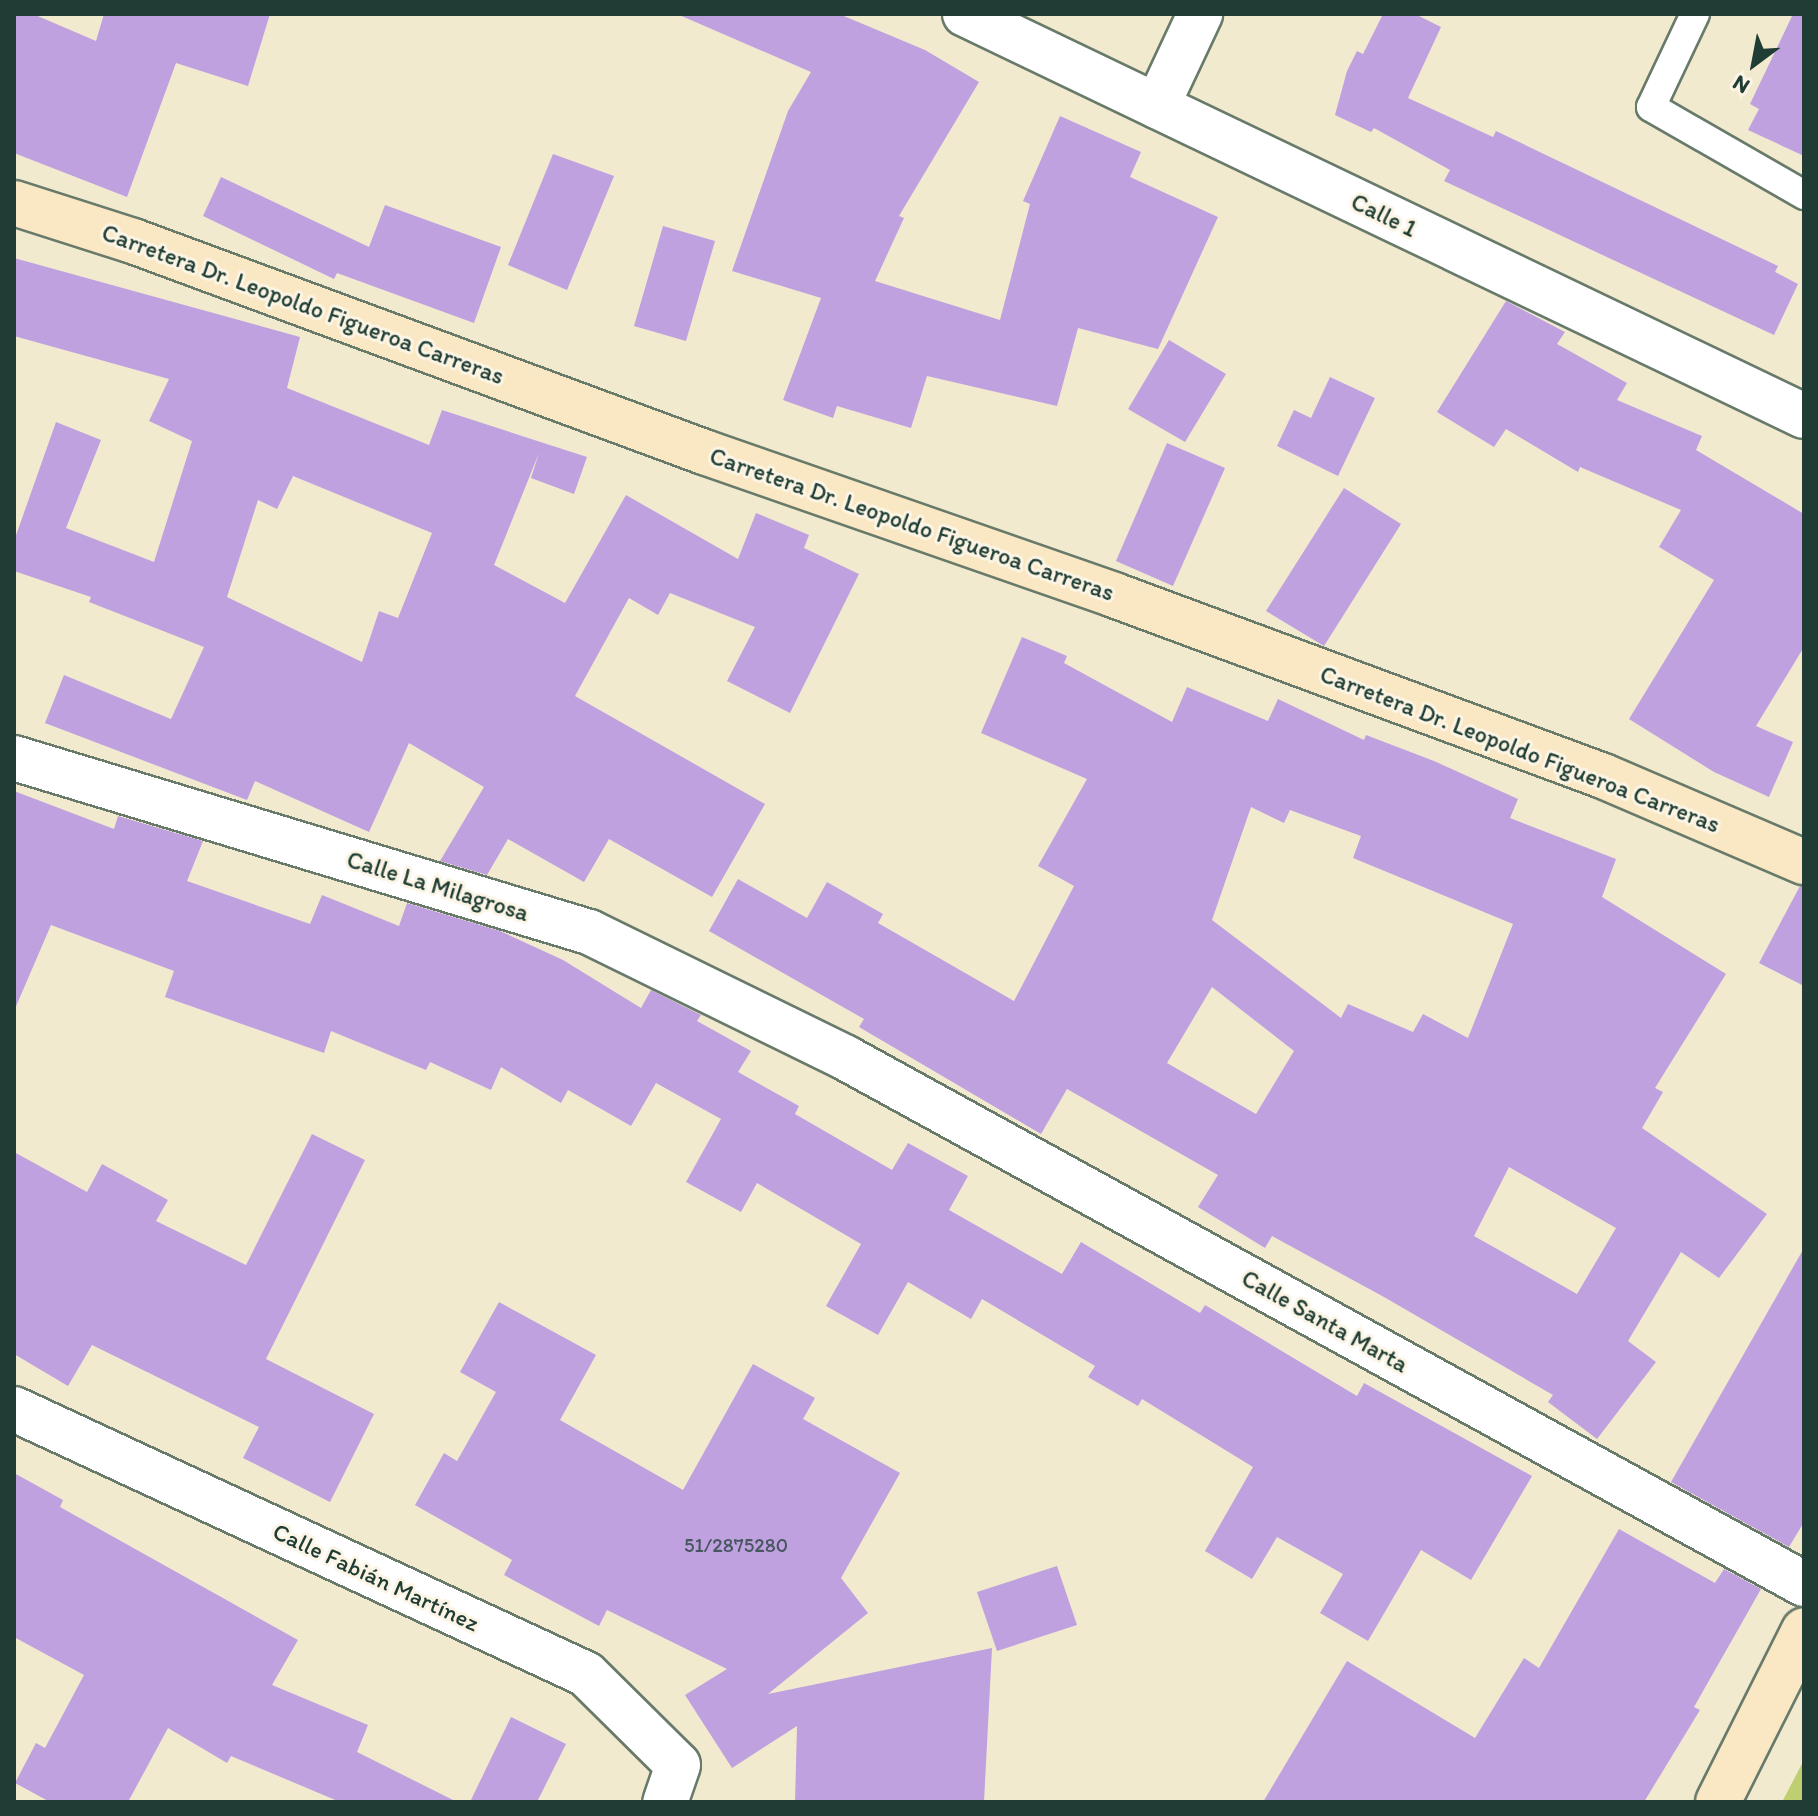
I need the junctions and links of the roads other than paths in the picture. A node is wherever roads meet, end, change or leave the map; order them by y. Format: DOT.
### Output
graph roads {
  1 [pos="965,14"];
  2 [pos="1200,14"];
  3 [pos="1695,14"];
  4 [pos="1157,106"];
  5 [pos="1804,195"];
  6 [pos="14,203"];
  7 [pos="1804,416"];
  8 [pos="14,758"];
  9 [pos="1804,862"];
  10 [pos="846,1058"];
  11 [pos="14,1409"];
  12 [pos="1804,1584"];
  13 [pos="1804,1630"];
  14 [pos="665,1802"];
  15 [pos="1718,1802"];
  1 -- 4 [label="street, Calle 1"];
  2 -- 4 [label="street"];
  3 -- 5 [label="lane"];
  4 -- 7 [label="street, Calle 1"];
  6 -- 9 [label="street, Carretera Dr. Leopoldo Figueroa Carreras"];
  8 -- 10 [label="street, Calle La Milagrosa"];
  10 -- 12 [label="street, Calle Santa Marta"];
  11 -- 14 [label="street, Calle Fabián Martínez"];
  13 -- 15 [label="street"];
}
